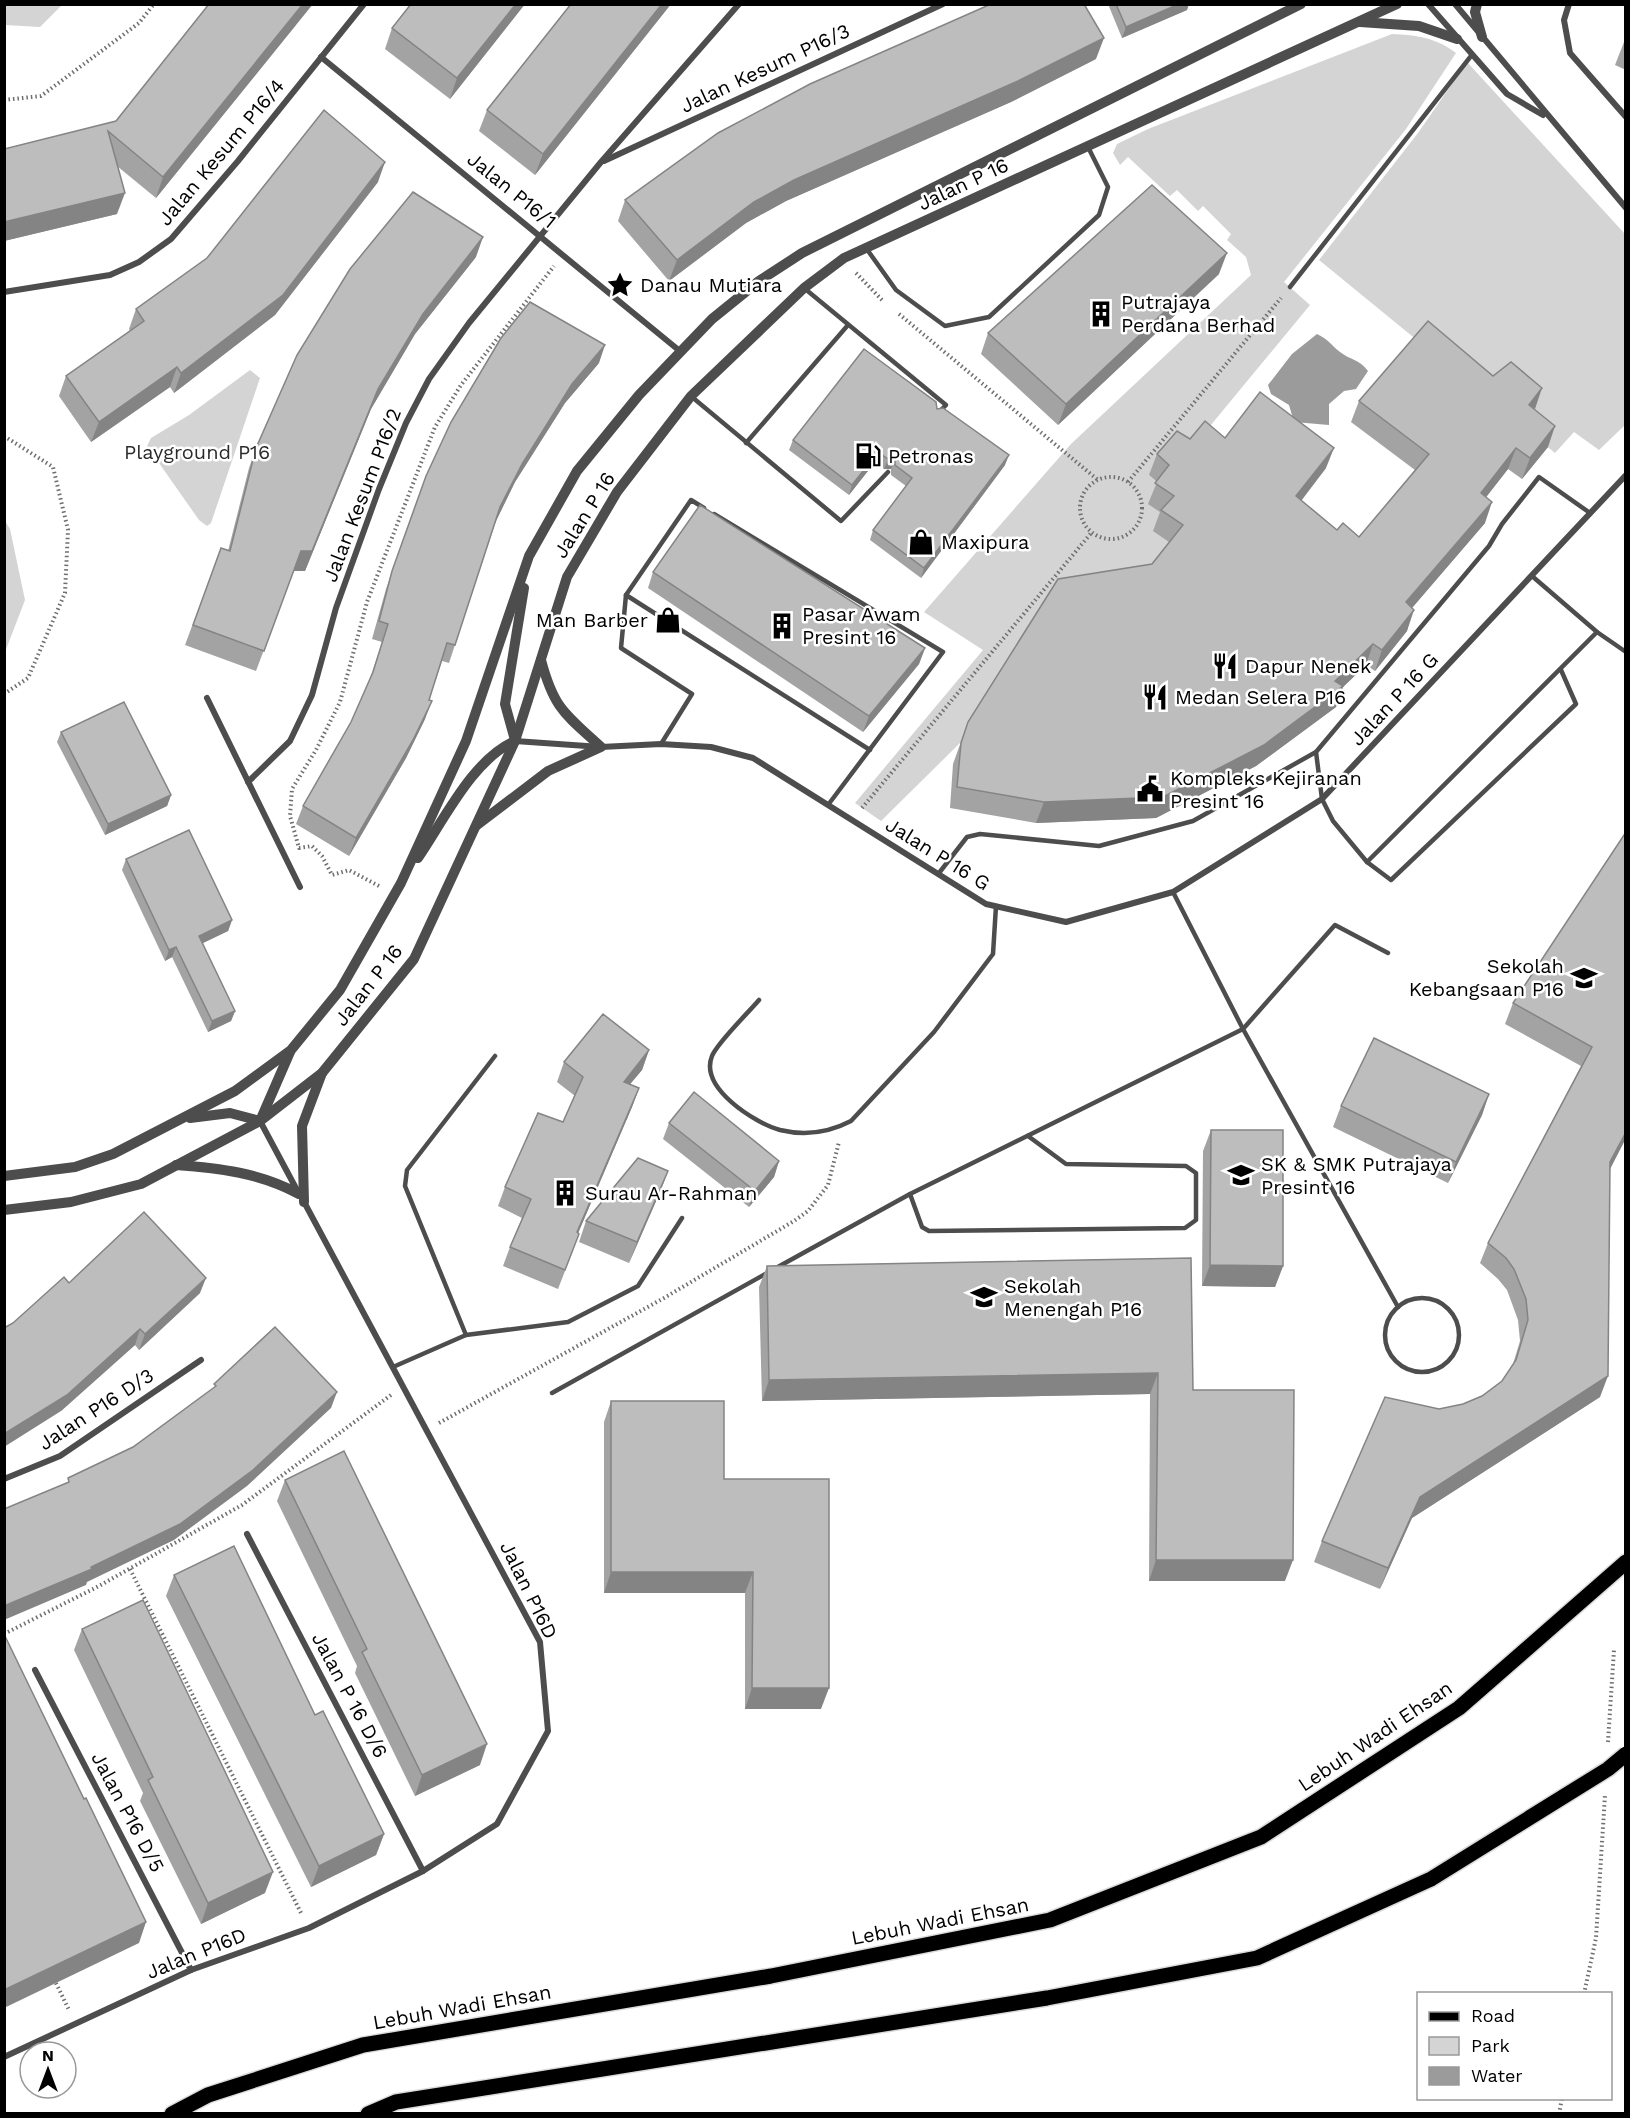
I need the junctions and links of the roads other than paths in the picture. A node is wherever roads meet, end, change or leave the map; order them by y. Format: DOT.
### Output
graph roads {
  1 [pos="364,4"];
  2 [pos="739,4"];
  3 [pos="943,4"];
  4 [pos="1300,4"];
  5 [pos="1397,4"];
  6 [pos="1428,4"];
  7 [pos="1455,4"];
  8 [pos="1477,4"];
  9 [pos="1569,4"];
  10 [pos="1359,22"];
  11 [pos="1482,37"];
  12 [pos="1457,39"];
  13 [pos="1471,56"];
  14 [pos="321,57"];
  15 [pos="1546,116"];
  16 [pos="1626,117"];
  17 [pos="1088,147"];
  18 [pos="601,162"];
  19 [pos="1625,206"];
  20 [pos="541,235"];
  21 [pos="866,249"];
  22 [pos="1290,287"];
  23 [pos="804,288"];
  24 [pos="4,292"];
  25 [pos="848,325"];
  26 [pos="681,352"];
  27 [pos="691,396"];
  28 [pos="936,415"];
  29 [pos="746,443"];
  30 [pos="888,472"];
  31 [pos="1626,475"];
  32 [pos="1590,513"];
  33 [pos="529,556"];
  34 [pos="1532,576"];
  35 [pos="626,595"];
  36 [pos="1598,632"];
  37 [pos="1626,652"];
  38 [pos="541,659"];
  39 [pos="1561,670"];
  40 [pos="207,698"];
  41 [pos="515,741"];
  42 [pos="661,744"];
  43 [pos="602,747"];
  44 [pos="870,750"];
  45 [pos="1316,752"];
  46 [pos="248,782"];
  47 [pos="1322,799"];
  48 [pos="828,805"];
  49 [pos="476,826"];
  50 [pos="1367,862"];
  51 [pos="939,873"];
  52 [pos="401,883"];
  53 [pos="300,887"];
  54 [pos="1173,892"];
  55 [pos="996,906"];
  56 [pos="1388,953"];
  57 [pos="759,1000"];
  58 [pos="1243,1029"];
  59 [pos="291,1050"];
  60 [pos="495,1056"];
  61 [pos="322,1073"];
  62 [pos="178,1120"];
  63 [pos="260,1121"];
  64 [pos="1028,1136"];
  65 [pos="176,1165"];
  66 [pos="4,1176"];
  67 [pos="910,1194"];
  68 [pos="302,1198"];
  69 [pos="4,1210"];
  70 [pos="682,1218"];
  71 [pos="1398,1307"];
  72 [pos="466,1335"];
  73 [pos="201,1360"];
  74 [pos="393,1367"];
  75 [pos="552,1393"];
  76 [pos="4,1479"];
  77 [pos="247,1534"];
  78 [pos="1626,1562"];
  79 [pos="35,1670"];
  80 [pos="1626,1754"];
  81 [pos="423,1871"];
  82 [pos="191,1970"];
  83 [pos="4,2056"];
  84 [pos="172,2114"];
  85 [pos="368,2114"];
  1 -- 14 [label="street, Jalan Kesum P16/4"];
  2 -- 18 [label="street, Jalan Kesum P16/3"];
  3 -- 18 [label="street, Jalan Kesum P16/3"];
  4 -- 26 [label="street, Jalan P 16"];
  5 -- 10 [label="street, Jalan P 16"];
  6 -- 12 [label="street"];
  7 -- 11 [label="street"];
  8 -- 11 [label="street"];
  9 -- 16 [label="street"];
  10 -- 12 [label="street"];
  10 -- 17 [label="street, Jalan P 16"];
  11 -- 15 [label="street"];
  12 -- 13 [label="street"];
  13 -- 15 [label="street"];
  13 -- 22 [label="lane"];
  14 -- 20 [label="street, Jalan P16/1"];
  14 -- 24 [label="street, Jalan Kesum P16/4"];
  15 -- 19 [label="street"];
  17 -- 21 [label="street, Jalan P 16"];
  17 -- 21 [label="lane"];
  18 -- 20 [label="street, Jalan Kesum P16/3"];
  20 -- 26 [label="street, Jalan P16/1"];
  20 -- 46 [label="street, Jalan Kesum P16/2"];
  21 -- 23 [label="street, Jalan P 16"];
  23 -- 25 [label="lane"];
  23 -- 27 [label="street, Jalan P 16"];
  25 -- 28 [label="lane"];
  25 -- 29 [label="lane"];
  26 -- 33 [label="street, Jalan P 16"];
  27 -- 29 [label="lane"];
  27 -- 38 [label="street, Jalan P 16"];
  29 -- 30 [label="lane"];
  31 -- 32 [label="street, Jalan P 16 G"];
  32 -- 34 [label="street, Jalan P 16 G"];
  32 -- 45 [label="lane"];
  33 -- 41 [label="street"];
  33 -- 52 [label="street, Jalan P 16"];
  34 -- 36 [label="lane"];
  34 -- 47 [label="street, Jalan P 16 G"];
  35 -- 42 [label="lane"];
  35 -- 44 [label="lane"];
  35 -- 44 [label="lane"];
  36 -- 37 [label="lane"];
  36 -- 39 [label="lane"];
  38 -- 41 [label="street, Jalan P 16"];
  38 -- 43 [label="street"];
  39 -- 50 [label="lane"];
  39 -- 50 [label="lane"];
  40 -- 46 [label="street"];
  41 -- 43 [label="street, Jalan P 16 G"];
  41 -- 49 [label="street, Jalan P 16"];
  41 -- 52 [label="street"];
  42 -- 43 [label="street, Jalan P 16 G"];
  42 -- 48 [label="street, Jalan P 16 G"];
  43 -- 49 [label="street"];
  44 -- 48 [label="lane"];
  45 -- 47 [label="lane"];
  45 -- 51 [label="lane"];
  46 -- 53 [label="street"];
  47 -- 50 [label="lane"];
  47 -- 54 [label="street, Jalan P 16 G"];
  48 -- 51 [label="street, Jalan P 16 G"];
  49 -- 61 [label="street, Jalan P 16"];
  51 -- 55 [label="street, Jalan P 16 G"];
  52 -- 59 [label="street, Jalan P 16"];
  54 -- 55 [label="street, Jalan P 16 G"];
  54 -- 58 [label="lane"];
  55 -- 57 [label="lane"];
  56 -- 58 [label="lane"];
  58 -- 64 [label="lane"];
  58 -- 71 [label="lane"];
  59 -- 62 [label="street, Jalan P 16"];
  59 -- 63 [label="street"];
  60 -- 72 [label="lane"];
  61 -- 63 [label="street, Jalan P 16"];
  61 -- 68 [label="street"];
  62 -- 63 [label="street"];
  62 -- 66 [label="street, Jalan P 16"];
  63 -- 65 [label="street, Jalan P 16"];
  63 -- 68 [label="street, Jalan P16D"];
  64 -- 67 [label="lane"];
  64 -- 67 [label="lane"];
  65 -- 68 [label="street"];
  65 -- 69 [label="street, Jalan P 16"];
  67 -- 75 [label="lane"];
  68 -- 74 [label="street, Jalan P16D"];
  70 -- 72 [label="lane"];
  71 -- 71 [label="lane"];
  72 -- 74 [label="lane"];
  73 -- 76 [label="street, Jalan P16 D/3"];
  74 -- 81 [label="street, Jalan P16D"];
  77 -- 81 [label="street, Jalan P 16 D/6"];
  78 -- 84 [label="main road, Lebuh Wadi Ehsan"];
  79 -- 82 [label="street, Jalan P16 D/5"];
  80 -- 85 [label="main road, bridge"];
  81 -- 82 [label="street, Jalan P16D"];
  82 -- 83 [label="street, Jalan P16D"];
}
